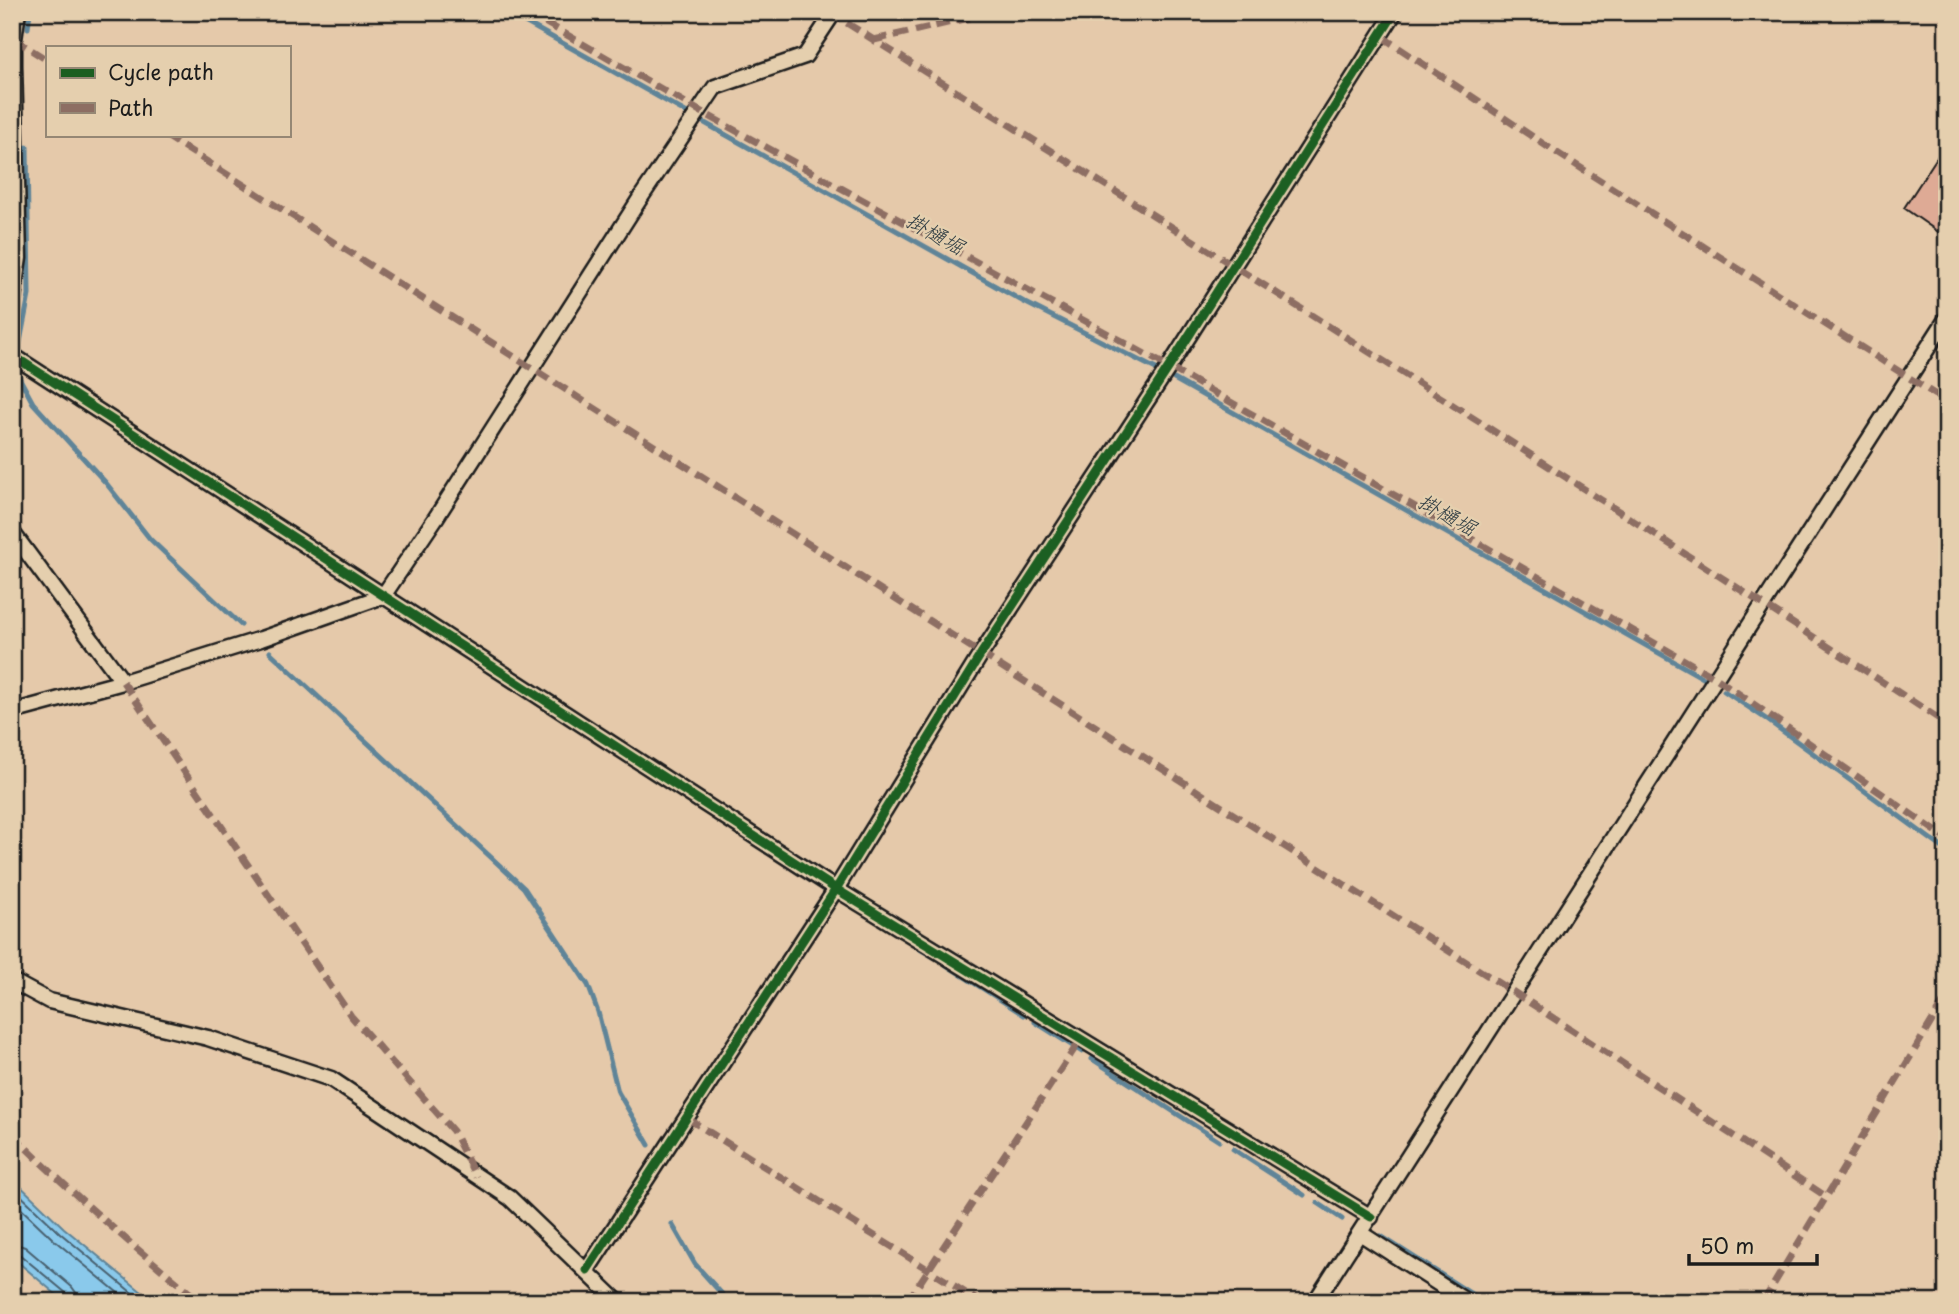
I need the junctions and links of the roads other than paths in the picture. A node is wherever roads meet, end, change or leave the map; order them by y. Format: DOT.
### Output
graph roads {
  1 [pos="18,12"];
  2 [pos="834,12"];
  3 [pos="1395,12"];
  4 [pos="12,304"];
  5 [pos="1947,318"];
  6 [pos="12,355"];
  7 [pos="12,533"];
  8 [pos="383,596"];
  9 [pos="123,681"];
  10 [pos="12,712"];
  11 [pos="836,889"];
  12 [pos="12,981"];
  13 [pos="1371,1217"];
  14 [pos="1360,1233"];
  15 [pos="587,1270"];
  16 [pos="618,1302"];
  17 [pos="1315,1302"];
  18 [pos="1467,1302"];
  1 -- 4 [label="street"];
  2 -- 8 [label="street"];
  3 -- 11 [label="street"];
  5 -- 13 [label="street"];
  6 -- 8 [label="street"];
  7 -- 9 [label="street"];
  8 -- 9 [label="street"];
  8 -- 11 [label="street"];
  9 -- 10 [label="street"];
  11 -- 13 [label="street"];
  11 -- 15 [label="street"];
  12 -- 15 [label="street"];
  13 -- 14 [label="street"];
  14 -- 17 [label="street"];
  14 -- 18 [label="street"];
  15 -- 16 [label="street"];
}
